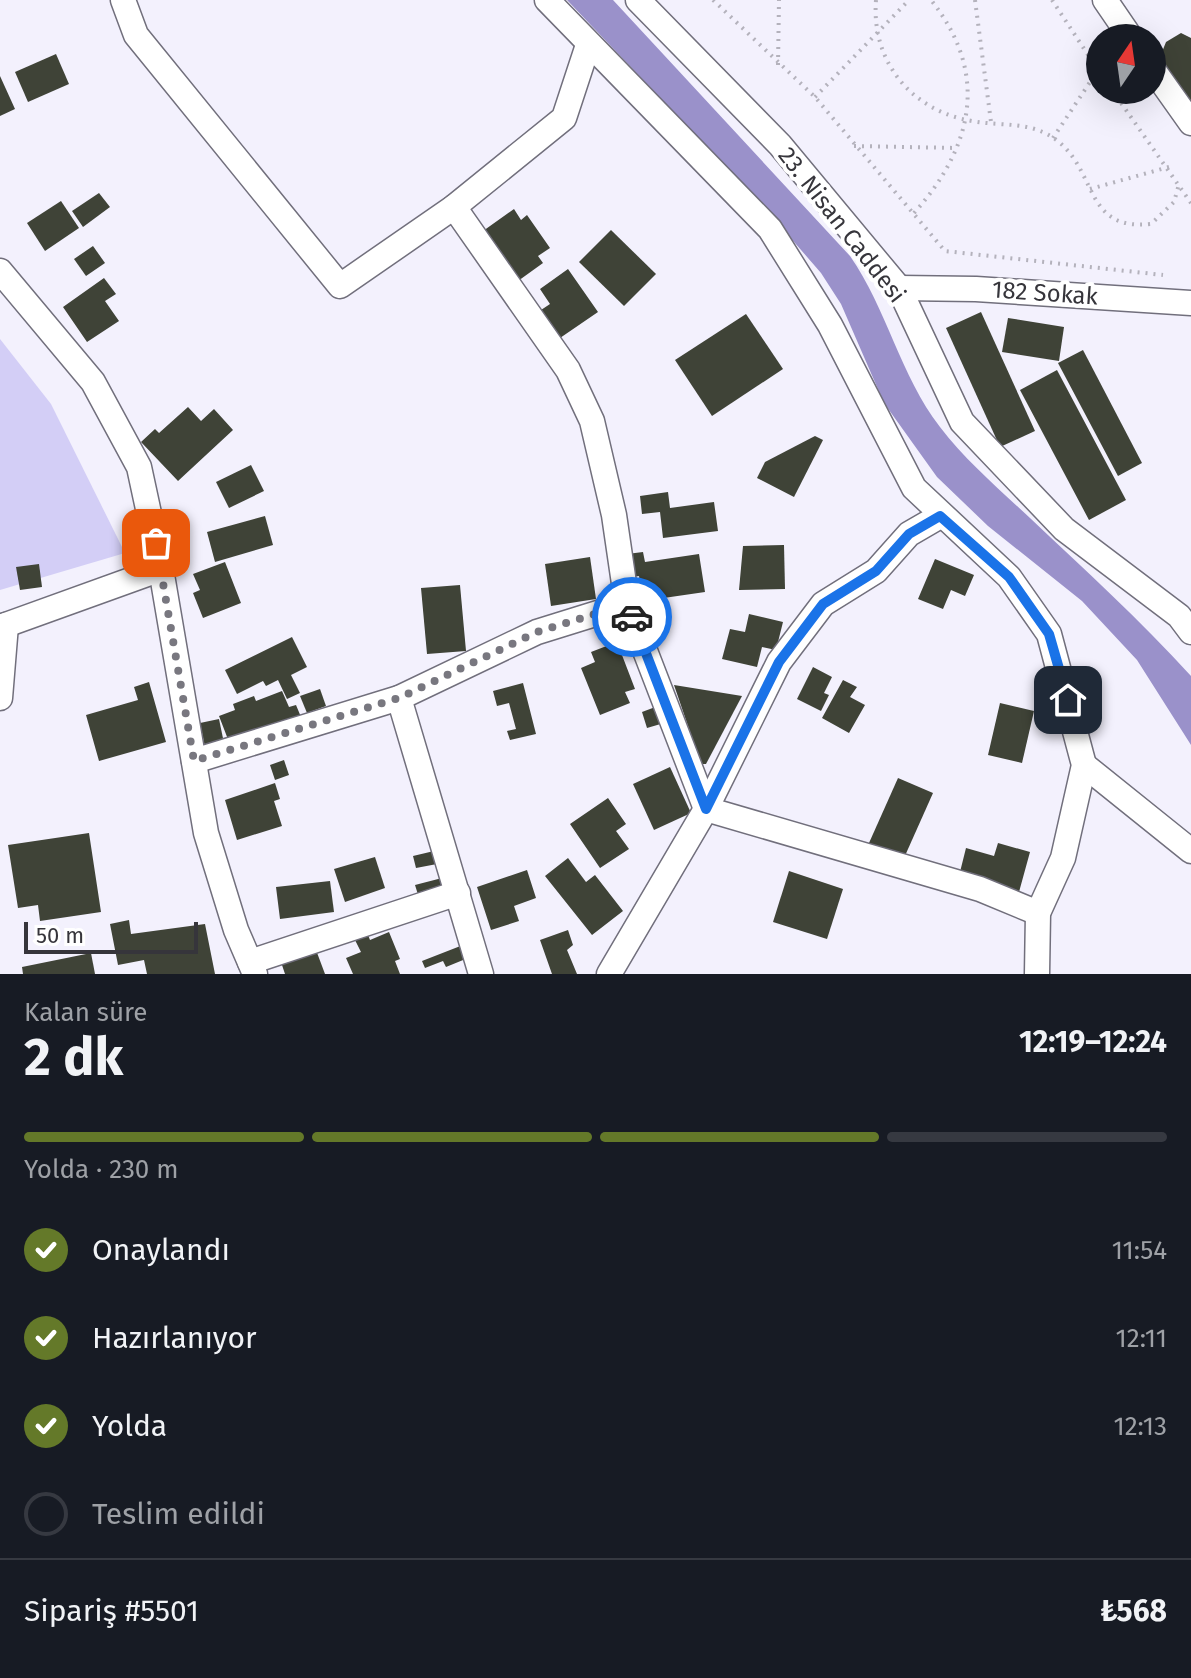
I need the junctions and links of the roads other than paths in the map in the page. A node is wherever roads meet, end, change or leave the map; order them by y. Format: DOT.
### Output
graph roads {
  1 [pos="123,0"];
  2 [pos="547,0"];
  3 [pos="638,0"];
  4 [pos="1105,0"];
  5 [pos="1121,24"];
  6 [pos="588,45"];
  7 [pos="1166,88"];
  8 [pos="1191,123"];
  9 [pos="454,207"];
  10 [pos="0,271"];
  11 [pos="899,288"];
  12 [pos="1191,303"];
  13 [pos="940,516"];
  14 [pos="161,569"];
  15 [pos="627,604"];
  16 [pos="3,626"];
  17 [pos="1191,632"];
  18 [pos="0,698"];
  19 [pos="399,698"];
  20 [pos="194,761"];
  21 [pos="1084,765"];
  22 [pos="706,809"];
  23 [pos="1191,851"];
  24 [pos="458,893"];
  25 [pos="1038,913"];
  26 [pos="252,968"];
  27 [pos="481,974"];
  28 [pos="609,974"];
  29 [pos="1037,974"];
  1 -- 9 [label="street"];
  2 -- 6 [label="street"];
  3 -- 11 [label="street, 23. Nisan Caddesi"];
  4 -- 5 [label="street"];
  6 -- 9 [label="street"];
  6 -- 13 [label="street"];
  7 -- 8 [label="street"];
  9 -- 15 [label="street"];
  10 -- 14 [label="street"];
  11 -- 12 [label="street, 182 Sokak"];
  11 -- 17 [label="street, 23. Nisan Caddesi"];
  13 -- 21 [label="street"];
  13 -- 22 [label="street"];
  14 -- 16 [label="street"];
  14 -- 20 [label="street"];
  15 -- 19 [label="street"];
  15 -- 22 [label="street"];
  16 -- 18 [label="street"];
  19 -- 20 [label="street"];
  19 -- 24 [label="street"];
  20 -- 26 [label="street"];
  21 -- 23 [label="street"];
  21 -- 25 [label="street"];
  22 -- 25 [label="street"];
  22 -- 28 [label="street"];
  24 -- 26 [label="street"];
  24 -- 27 [label="street"];
  25 -- 29 [label="street"];
}
